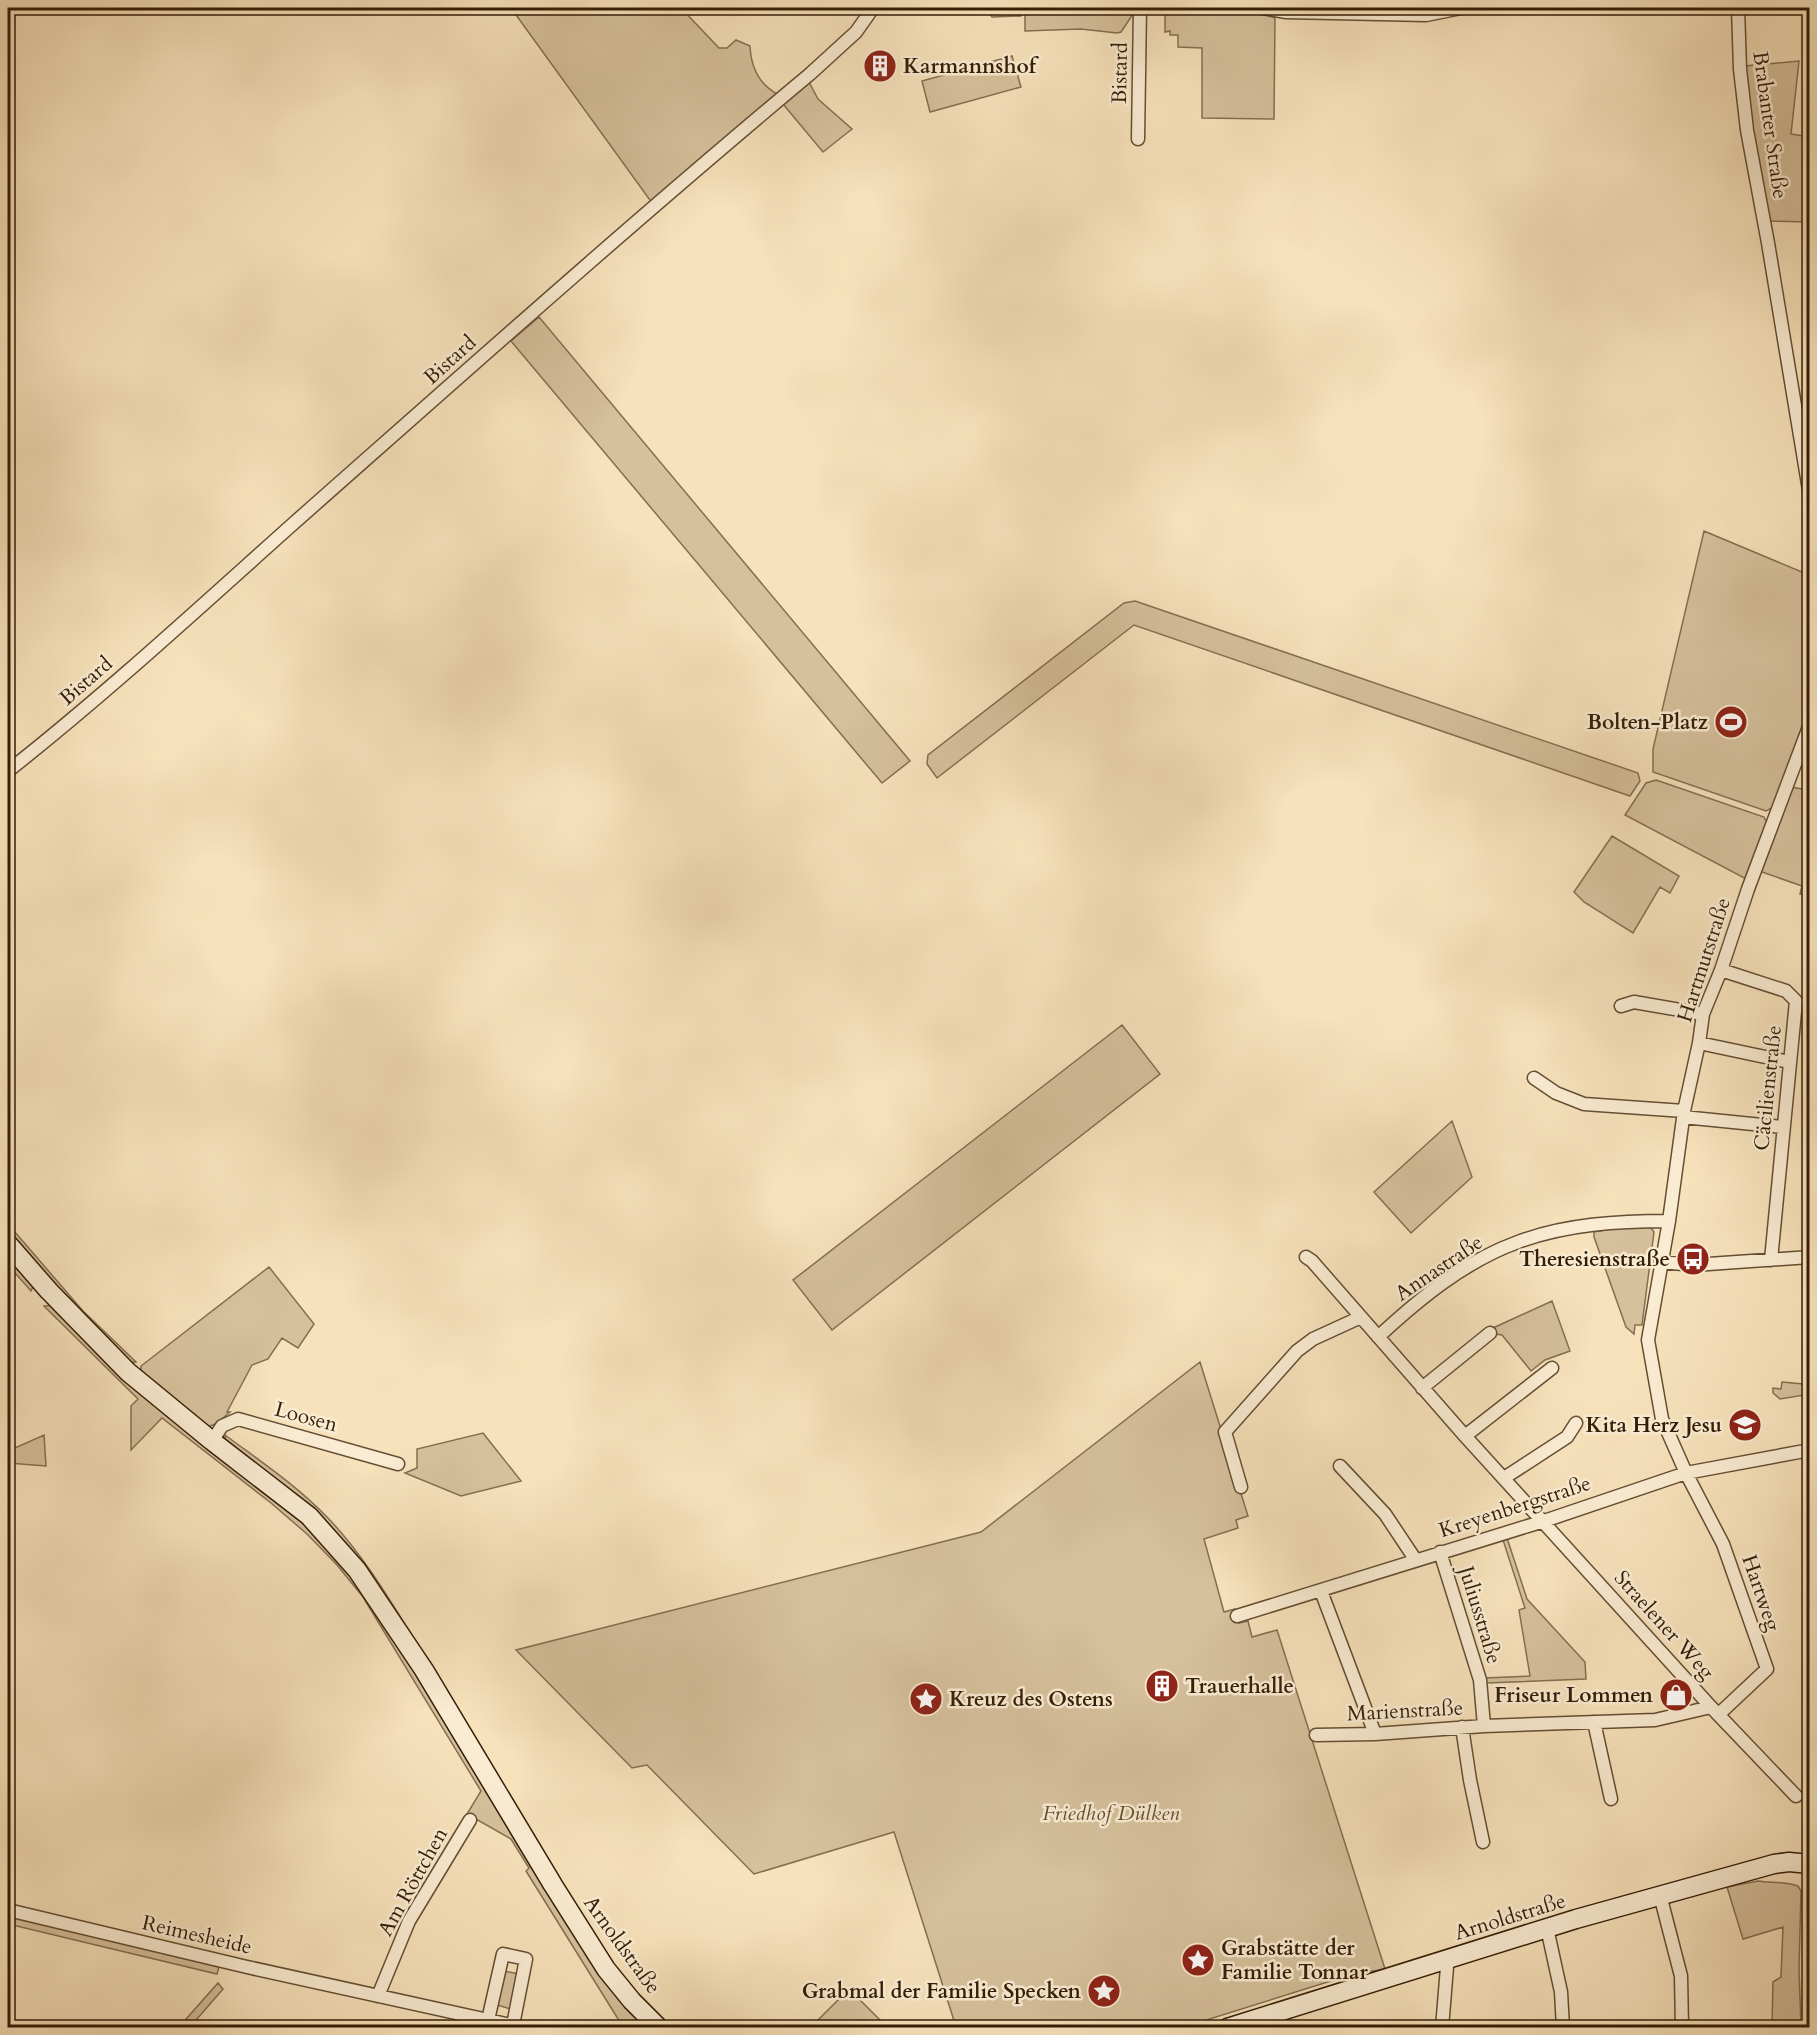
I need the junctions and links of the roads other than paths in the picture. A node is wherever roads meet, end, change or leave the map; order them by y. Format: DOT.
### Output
graph roads {
  1 [pos="873,8"];
  2 [pos="1140,8"];
  3 [pos="1263,8"];
  4 [pos="1461,8"];
  5 [pos="1738,8"];
  6 [pos="1426,11"];
  7 [pos="1138,139"];
  8 [pos="1809,495"];
  9 [pos="1809,724"];
  10 [pos="8,771"];
  11 [pos="1721,970"];
  12 [pos="1621,1006"];
  13 [pos="1703,1014"];
  14 [pos="1699,1043"];
  15 [pos="1789,1062"];
  16 [pos="1534,1078"];
  17 [pos="1683,1114"];
  18 [pos="1783,1127"];
  19 [pos="1669,1221"];
  20 [pos="8,1244"];
  21 [pos="1306,1257"];
  22 [pos="1809,1257"];
  23 [pos="1771,1260"];
  24 [pos="1660,1262"];
  25 [pos="1361,1317"];
  26 [pos="1490,1334"];
  27 [pos="1378,1337"];
  28 [pos="1552,1368"];
  29 [pos="1422,1388"];
  30 [pos="1576,1422"];
  31 [pos="1465,1436"];
  32 [pos="212,1441"];
  33 [pos="1809,1450"];
  34 [pos="398,1464"];
  35 [pos="1340,1466"];
  36 [pos="1686,1473"];
  37 [pos="1504,1478"];
  38 [pos="1241,1487"];
  39 [pos="1544,1521"];
  40 [pos="1440,1552"];
  41 [pos="1415,1559"];
  42 [pos="1321,1591"];
  43 [pos="1237,1616"];
  44 [pos="1715,1710"];
  45 [pos="1594,1722"];
  46 [pos="1484,1726"];
  47 [pos="1462,1727"];
  48 [pos="1375,1734"];
  49 [pos="1316,1735"];
  50 [pos="1796,1796"];
  51 [pos="1611,1799"];
  52 [pos="470,1820"];
  53 [pos="1483,1842"];
  54 [pos="1809,1864"];
  55 [pos="1660,1895"];
  56 [pos="8,1910"];
  57 [pos="1547,1928"];
  58 [pos="1446,1960"];
  59 [pos="378,1996"];
  60 [pos="488,2020"];
  61 [pos="519,2026"];
  62 [pos="659,2028"];
  63 [pos="1227,2028"];
  64 [pos="1442,2028"];
  65 [pos="1563,2028"];
  66 [pos="1682,2028"];
  1 -- 10 [label="street, Bistard"];
  2 -- 7 [label="street, Bistard"];
  3 -- 6 [label="street"];
  4 -- 6 [label="street"];
  5 -- 8 [label="street, Brabanter Straße"];
  9 -- 11 [label="street, Hartmutstraße"];
  11 -- 13 [label="street, Hartmutstraße"];
  11 -- 15 [label="street, Cäcilienstraße"];
  12 -- 13 [label="street"];
  13 -- 14 [label="street, Hartmutstraße"];
  14 -- 15 [label="street, Hartmutstraße"];
  14 -- 17 [label="street, Hartmutstraße"];
  15 -- 18 [label="street, Cäcilienstraße"];
  16 -- 17 [label="street"];
  17 -- 18 [label="street"];
  17 -- 19 [label="street, Hartmutstraße"];
  18 -- 23 [label="street, Cäcilienstraße"];
  19 -- 24 [label="street, Hartmutstraße"];
  19 -- 27 [label="street, Annastraße"];
  20 -- 32 [label="street, Arnoldstraße"];
  21 -- 25 [label="street, Straelener Weg"];
  22 -- 23 [label="street"];
  23 -- 24 [label="street"];
  24 -- 36 [label="street, Hartmutstraße"];
  25 -- 27 [label="street, Straelener Weg"];
  25 -- 38 [label="street"];
  26 -- 29 [label="street"];
  27 -- 29 [label="street, Straelener Weg"];
  28 -- 31 [label="street"];
  29 -- 31 [label="street, Straelener Weg"];
  30 -- 37 [label="street"];
  31 -- 37 [label="street, Straelener Weg"];
  32 -- 34 [label="street, Loosen"];
  32 -- 62 [label="street, Arnoldstraße"];
  33 -- 36 [label="street, Kreyenbergstraße"];
  35 -- 41 [label="street"];
  36 -- 39 [label="street, Kreyenbergstraße"];
  36 -- 44 [label="street, Hartweg"];
  37 -- 39 [label="street, Straelener Weg"];
  39 -- 40 [label="street, Kreyenbergstraße"];
  39 -- 44 [label="street, Straelener Weg"];
  40 -- 41 [label="street, Kreyenbergstraße"];
  40 -- 46 [label="street, Juliusstraße"];
  41 -- 42 [label="street, Kreyenbergstraße"];
  42 -- 43 [label="street, Kreyenbergstraße"];
  42 -- 48 [label="street"];
  44 -- 45 [label="street, Marienstraße"];
  44 -- 50 [label="street, Straelener Weg"];
  45 -- 46 [label="street, Marienstraße"];
  45 -- 51 [label="street"];
  46 -- 47 [label="street, Marienstraße"];
  47 -- 48 [label="street, Marienstraße"];
  47 -- 53 [label="street"];
  48 -- 49 [label="street, Marienstraße"];
  52 -- 59 [label="street, Am Röttchen"];
  54 -- 55 [label="street, Arnoldstraße"];
  55 -- 57 [label="street, Arnoldstraße"];
  55 -- 66 [label="street"];
  56 -- 59 [label="street, Reimesheide"];
  57 -- 58 [label="street, Arnoldstraße"];
  57 -- 65 [label="street"];
  58 -- 63 [label="street, Arnoldstraße"];
  58 -- 64 [label="street"];
  59 -- 60 [label="street, Reimesheide"];
  60 -- 61 [label="street, Reimesheide"];
  60 -- 61 [label="street"];
}
